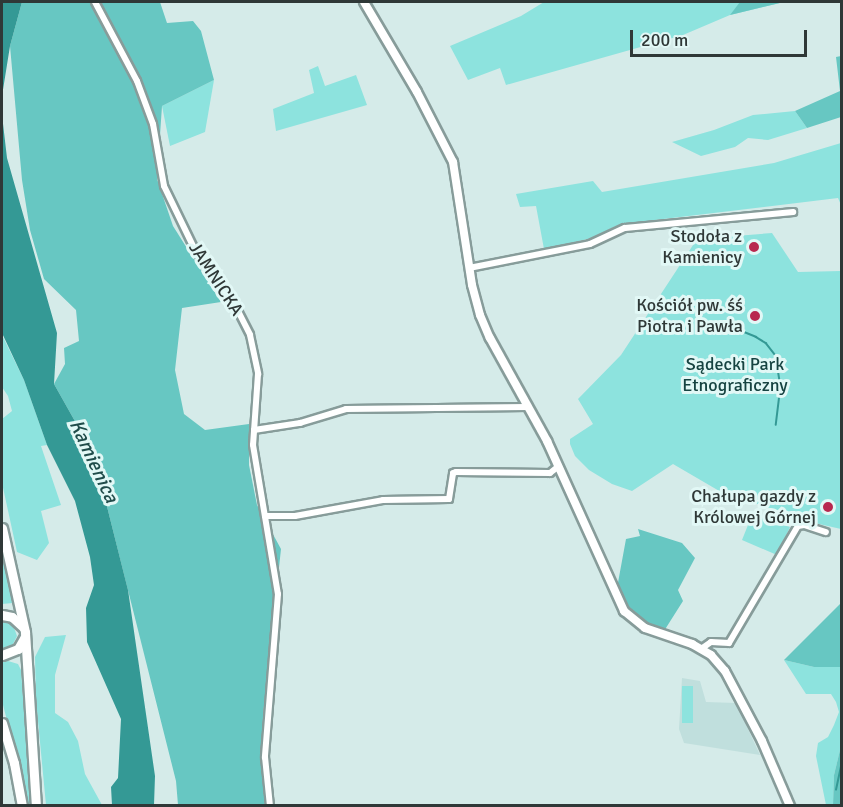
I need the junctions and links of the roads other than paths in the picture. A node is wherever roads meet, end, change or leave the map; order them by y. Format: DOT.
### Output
graph roads {
  1 [pos="95,2"];
  2 [pos="364,2"];
  3 [pos="793,212"];
  4 [pos="469,268"];
  5 [pos="527,407"];
  6 [pos="254,430"];
  7 [pos="559,466"];
  8 [pos="265,516"];
  9 [pos="2,528"];
  10 [pos="826,532"];
  11 [pos="2,615"];
  12 [pos="25,632"];
  13 [pos="701,649"];
  14 [pos="2,655"];
  15 [pos="2,723"];
  16 [pos="22,806"];
  17 [pos="36,806"];
  18 [pos="270,806"];
  19 [pos="790,806"];
  1 -- 6 [label="street, JAMNICKA"];
  2 -- 4 [label="street"];
  3 -- 4 [label="street"];
  4 -- 5 [label="street"];
  5 -- 6 [label="street"];
  5 -- 7 [label="street"];
  6 -- 8 [label="street, JAMNICKA"];
  7 -- 8 [label="street"];
  7 -- 13 [label="street"];
  8 -- 18 [label="street, JAMNICKA"];
  9 -- 12 [label="main road"];
  10 -- 13 [label="street"];
  11 -- 12 [label="main road"];
  12 -- 14 [label="main road"];
  12 -- 17 [label="main road"];
  13 -- 19 [label="street"];
  15 -- 16 [label="main road"];
}
